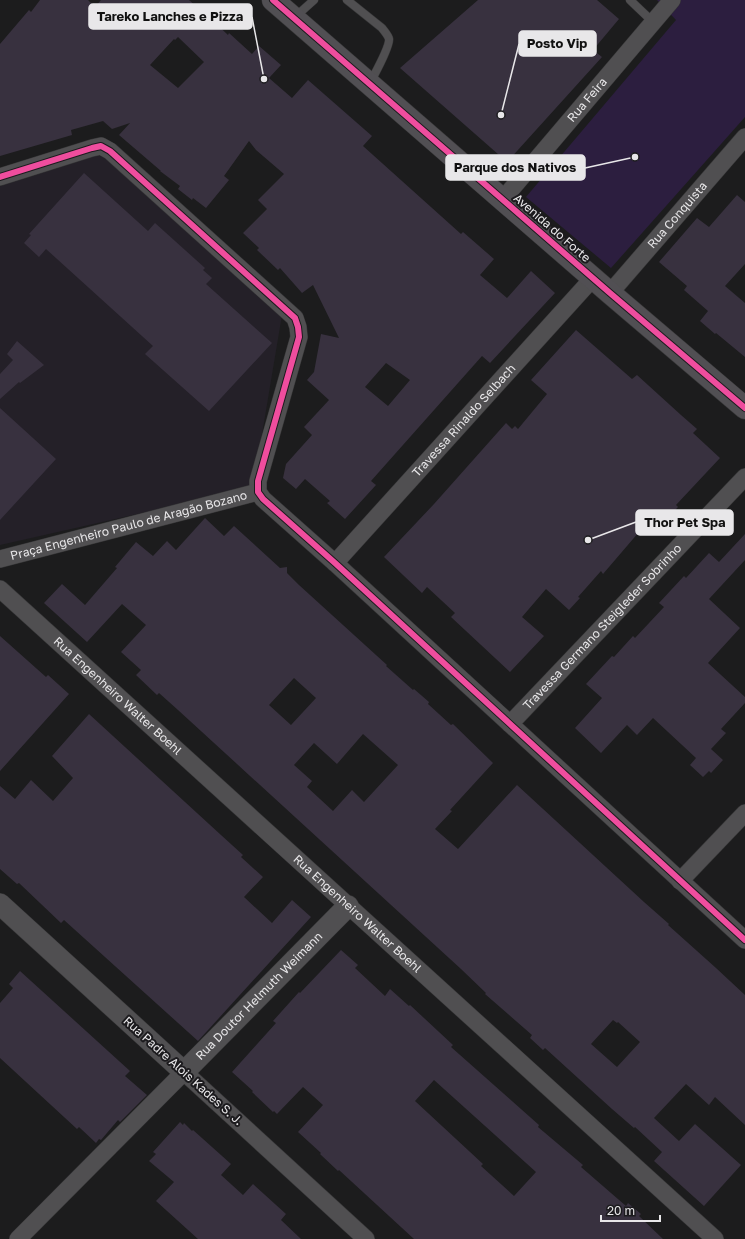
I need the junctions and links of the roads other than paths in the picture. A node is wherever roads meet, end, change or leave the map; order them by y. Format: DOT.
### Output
graph roads {
  1 [pos="273,0"];
  2 [pos="314,0"];
  3 [pos="347,0"];
  4 [pos="630,0"];
  5 [pos="672,0"];
  6 [pos="294,18"];
  7 [pos="653,22"];
  8 [pos="370,84"];
  9 [pos="745,137"];
  10 [pos="0,177"];
  11 [pos="503,199"];
  12 [pos="593,278"];
  13 [pos="610,293"];
  14 [pos="745,408"];
  15 [pos="745,477"];
  16 [pos="258,492"];
  17 [pos="0,559"];
  18 [pos="335,563"];
  19 [pos="0,589"];
  20 [pos="510,724"];
  21 [pos="745,813"];
  22 [pos="680,881"];
  23 [pos="0,904"];
  24 [pos="348,906"];
  25 [pos="745,940"];
  26 [pos="184,1072"];
  27 [pos="18,1239"];
  28 [pos="366,1239"];
  29 [pos="715,1239"];
  1 -- 6 [label="main road, Avenida do Forte"];
  2 -- 6 [label="lane"];
  3 -- 8 [label="lane"];
  4 -- 7 [label="lane"];
  5 -- 7 [label="street, Rua Feira"];
  6 -- 8 [label="main road, Avenida do Forte"];
  7 -- 11 [label="street, Rua Feira"];
  8 -- 11 [label="main road, Avenida do Forte"];
  9 -- 13 [label="street, Rua Conquista"];
  10 -- 16 [label="street"];
  11 -- 12 [label="main road, Avenida do Forte"];
  12 -- 13 [label="main road, Avenida do Forte"];
  12 -- 18 [label="street, Travessa Rinaldo Selbach"];
  13 -- 14 [label="main road, Avenida do Forte"];
  15 -- 20 [label="street, Travessa Germano Steigleder Sobrinho"];
  16 -- 17 [label="street, Praça Engenheiro Paulo de Aragão Bozano"];
  16 -- 18 [label="street"];
  18 -- 20 [label="street"];
  19 -- 24 [label="street, Rua Engenheiro Walter Boehl"];
  20 -- 22 [label="street"];
  21 -- 22 [label="street"];
  22 -- 25 [label="street"];
  23 -- 26 [label="street, Rua Padre Alois Kades S. J."];
  24 -- 26 [label="street, Rua Doutor Helmuth Weimann"];
  24 -- 29 [label="street, Rua Engenheiro Walter Boehl"];
  26 -- 27 [label="street, Rua Doutor Helmuth Weimann"];
  26 -- 28 [label="street, Rua Padre Alois Kades S. J."];
}
